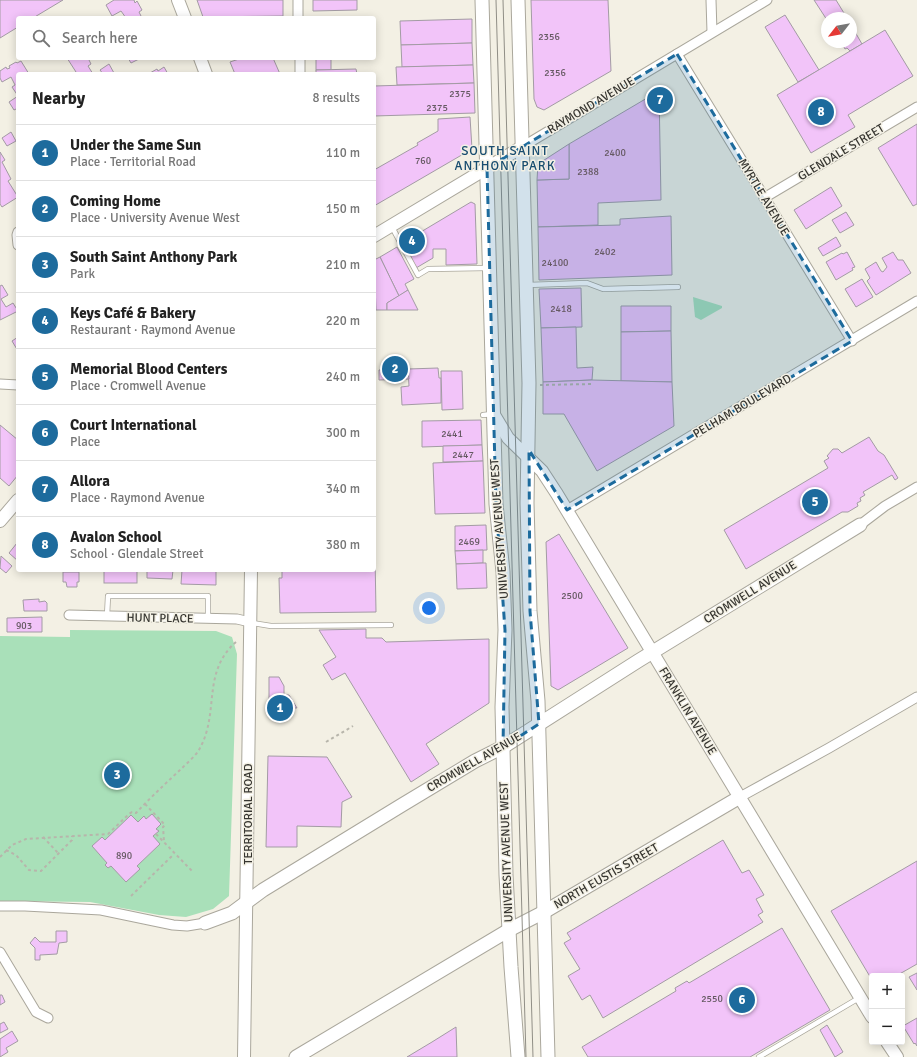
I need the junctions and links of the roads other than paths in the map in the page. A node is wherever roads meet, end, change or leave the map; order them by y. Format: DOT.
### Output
graph roads {
  1 [pos="178,0"];
  2 [pos="298,0"];
  3 [pos="482,0"];
  4 [pos="518,0"];
  5 [pos="711,0"];
  6 [pos="767,0"];
  7 [pos="184,16"];
  8 [pos="298,16"];
  9 [pos="712,32"];
  10 [pos="677,54"];
  11 [pos="201,60"];
  12 [pos="300,60"];
  13 [pos="205,72"];
  14 [pos="300,72"];
  15 [pos="917,107"];
  16 [pos="522,147"];
  17 [pos="487,168"];
  18 [pos="764,198"];
  19 [pos="392,226"];
  20 [pos="376,235"];
  21 [pos="489,267"];
  22 [pos="527,285"];
  23 [pos="678,287"];
  24 [pos="917,301"];
  25 [pos="852,341"];
  26 [pos="0,384"];
  27 [pos="16,385"];
  28 [pos="488,414"];
  29 [pos="528,456"];
  30 [pos="917,487"];
  31 [pos="16,502"];
  32 [pos="566,510"];
  33 [pos="0,522"];
  34 [pos="860,525"];
  35 [pos="251,572"];
  36 [pos="69,615"];
  37 [pos="107,616"];
  38 [pos="208,619"];
  39 [pos="250,622"];
  40 [pos="391,625"];
  41 [pos="652,652"];
  42 [pos="917,697"];
  43 [pos="539,724"];
  44 [pos="503,747"];
  45 [pos="740,797"];
  46 [pos="248,900"];
  47 [pos="0,906"];
  48 [pos="544,912"];
  49 [pos="205,923"];
  50 [pos="509,930"];
  51 [pos="0,952"];
  52 [pos="860,997"];
  53 [pos="869,1012"];
  54 [pos="48,1018"];
  55 [pos="889,1045"];
  56 [pos="244,1057"];
  57 [pos="296,1057"];
  58 [pos="518,1057"];
  59 [pos="548,1057"];
  60 [pos="759,1057"];
  61 [pos="897,1057"];
  1 -- 7 [label="street"];
  2 -- 8 [label="street"];
  3 -- 17 [label="main road, UNIVERSITY AVENUE WEST"];
  4 -- 16 [label="main road"];
  5 -- 9 [label="street"];
  6 -- 9 [label="street, RAYMOND AVENUE"];
  9 -- 10 [label="street, RAYMOND AVENUE"];
  10 -- 16 [label="street, RAYMOND AVENUE"];
  10 -- 18 [label="street, MYRTLE AVENUE"];
  11 -- 13 [label="street"];
  12 -- 14 [label="street"];
  15 -- 18 [label="street, GLENDALE STREET"];
  16 -- 17 [label="street, RAYMOND AVENUE"];
  16 -- 22 [label="main road"];
  17 -- 19 [label="street, RAYMOND AVENUE"];
  17 -- 21 [label="main road, UNIVERSITY AVENUE WEST"];
  18 -- 25 [label="street, MYRTLE AVENUE"];
  19 -- 20 [label="street, RAYMOND AVENUE"];
  19 -- 21 [label="lane"];
  21 -- 28 [label="main road, UNIVERSITY AVENUE WEST"];
  22 -- 23 [label="lane"];
  22 -- 29 [label="main road"];
  24 -- 25 [label="street, PELHAM BOULEVARD"];
  25 -- 32 [label="street, PELHAM BOULEVARD"];
  26 -- 27 [label="street"];
  28 -- 29 [label="street, FRANKLIN AVENUE"];
  28 -- 44 [label="main road, UNIVERSITY AVENUE WEST"];
  29 -- 32 [label="street, FRANKLIN AVENUE"];
  29 -- 43 [label="main road"];
  30 -- 34 [label="street, CROMWELL AVENUE"];
  31 -- 33 [label="street"];
  32 -- 41 [label="street, FRANKLIN AVENUE"];
  34 -- 41 [label="main road, CROMWELL AVENUE"];
  35 -- 39 [label="street, TERRITORIAL ROAD"];
  36 -- 37 [label="street, HUNT PLACE"];
  37 -- 38 [label="street, HUNT PLACE"];
  37 -- 38 [label="lane"];
  38 -- 39 [label="street, HUNT PLACE"];
  39 -- 40 [label="lane"];
  39 -- 46 [label="street, TERRITORIAL ROAD"];
  41 -- 43 [label="main road, CROMWELL AVENUE"];
  41 -- 45 [label="street, FRANKLIN AVENUE"];
  42 -- 45 [label="street, NORTH EUSTIS STREET"];
  43 -- 44 [label="main road, CROMWELL AVENUE"];
  43 -- 48 [label="main road"];
  44 -- 46 [label="main road, CROMWELL AVENUE"];
  44 -- 50 [label="main road, UNIVERSITY AVENUE WEST"];
  45 -- 48 [label="main road, NORTH EUSTIS STREET"];
  45 -- 52 [label="street, FRANKLIN AVENUE"];
  46 -- 49 [label="main road, CROMWELL AVENUE"];
  46 -- 56 [label="street, TERRITORIAL ROAD"];
  47 -- 49 [label="street, CROMWELL AVENUE"];
  48 -- 50 [label="main road, NORTH EUSTIS STREET"];
  48 -- 59 [label="main road"];
  50 -- 57 [label="main road, NORTH EUSTIS STREET"];
  50 -- 58 [label="main road, UNIVERSITY AVENUE WEST"];
  51 -- 54 [label="street"];
  52 -- 53 [label="street, FRANKLIN AVENUE"];
  52 -- 60 [label="lane"];
  55 -- 61 [label="street"];
}
